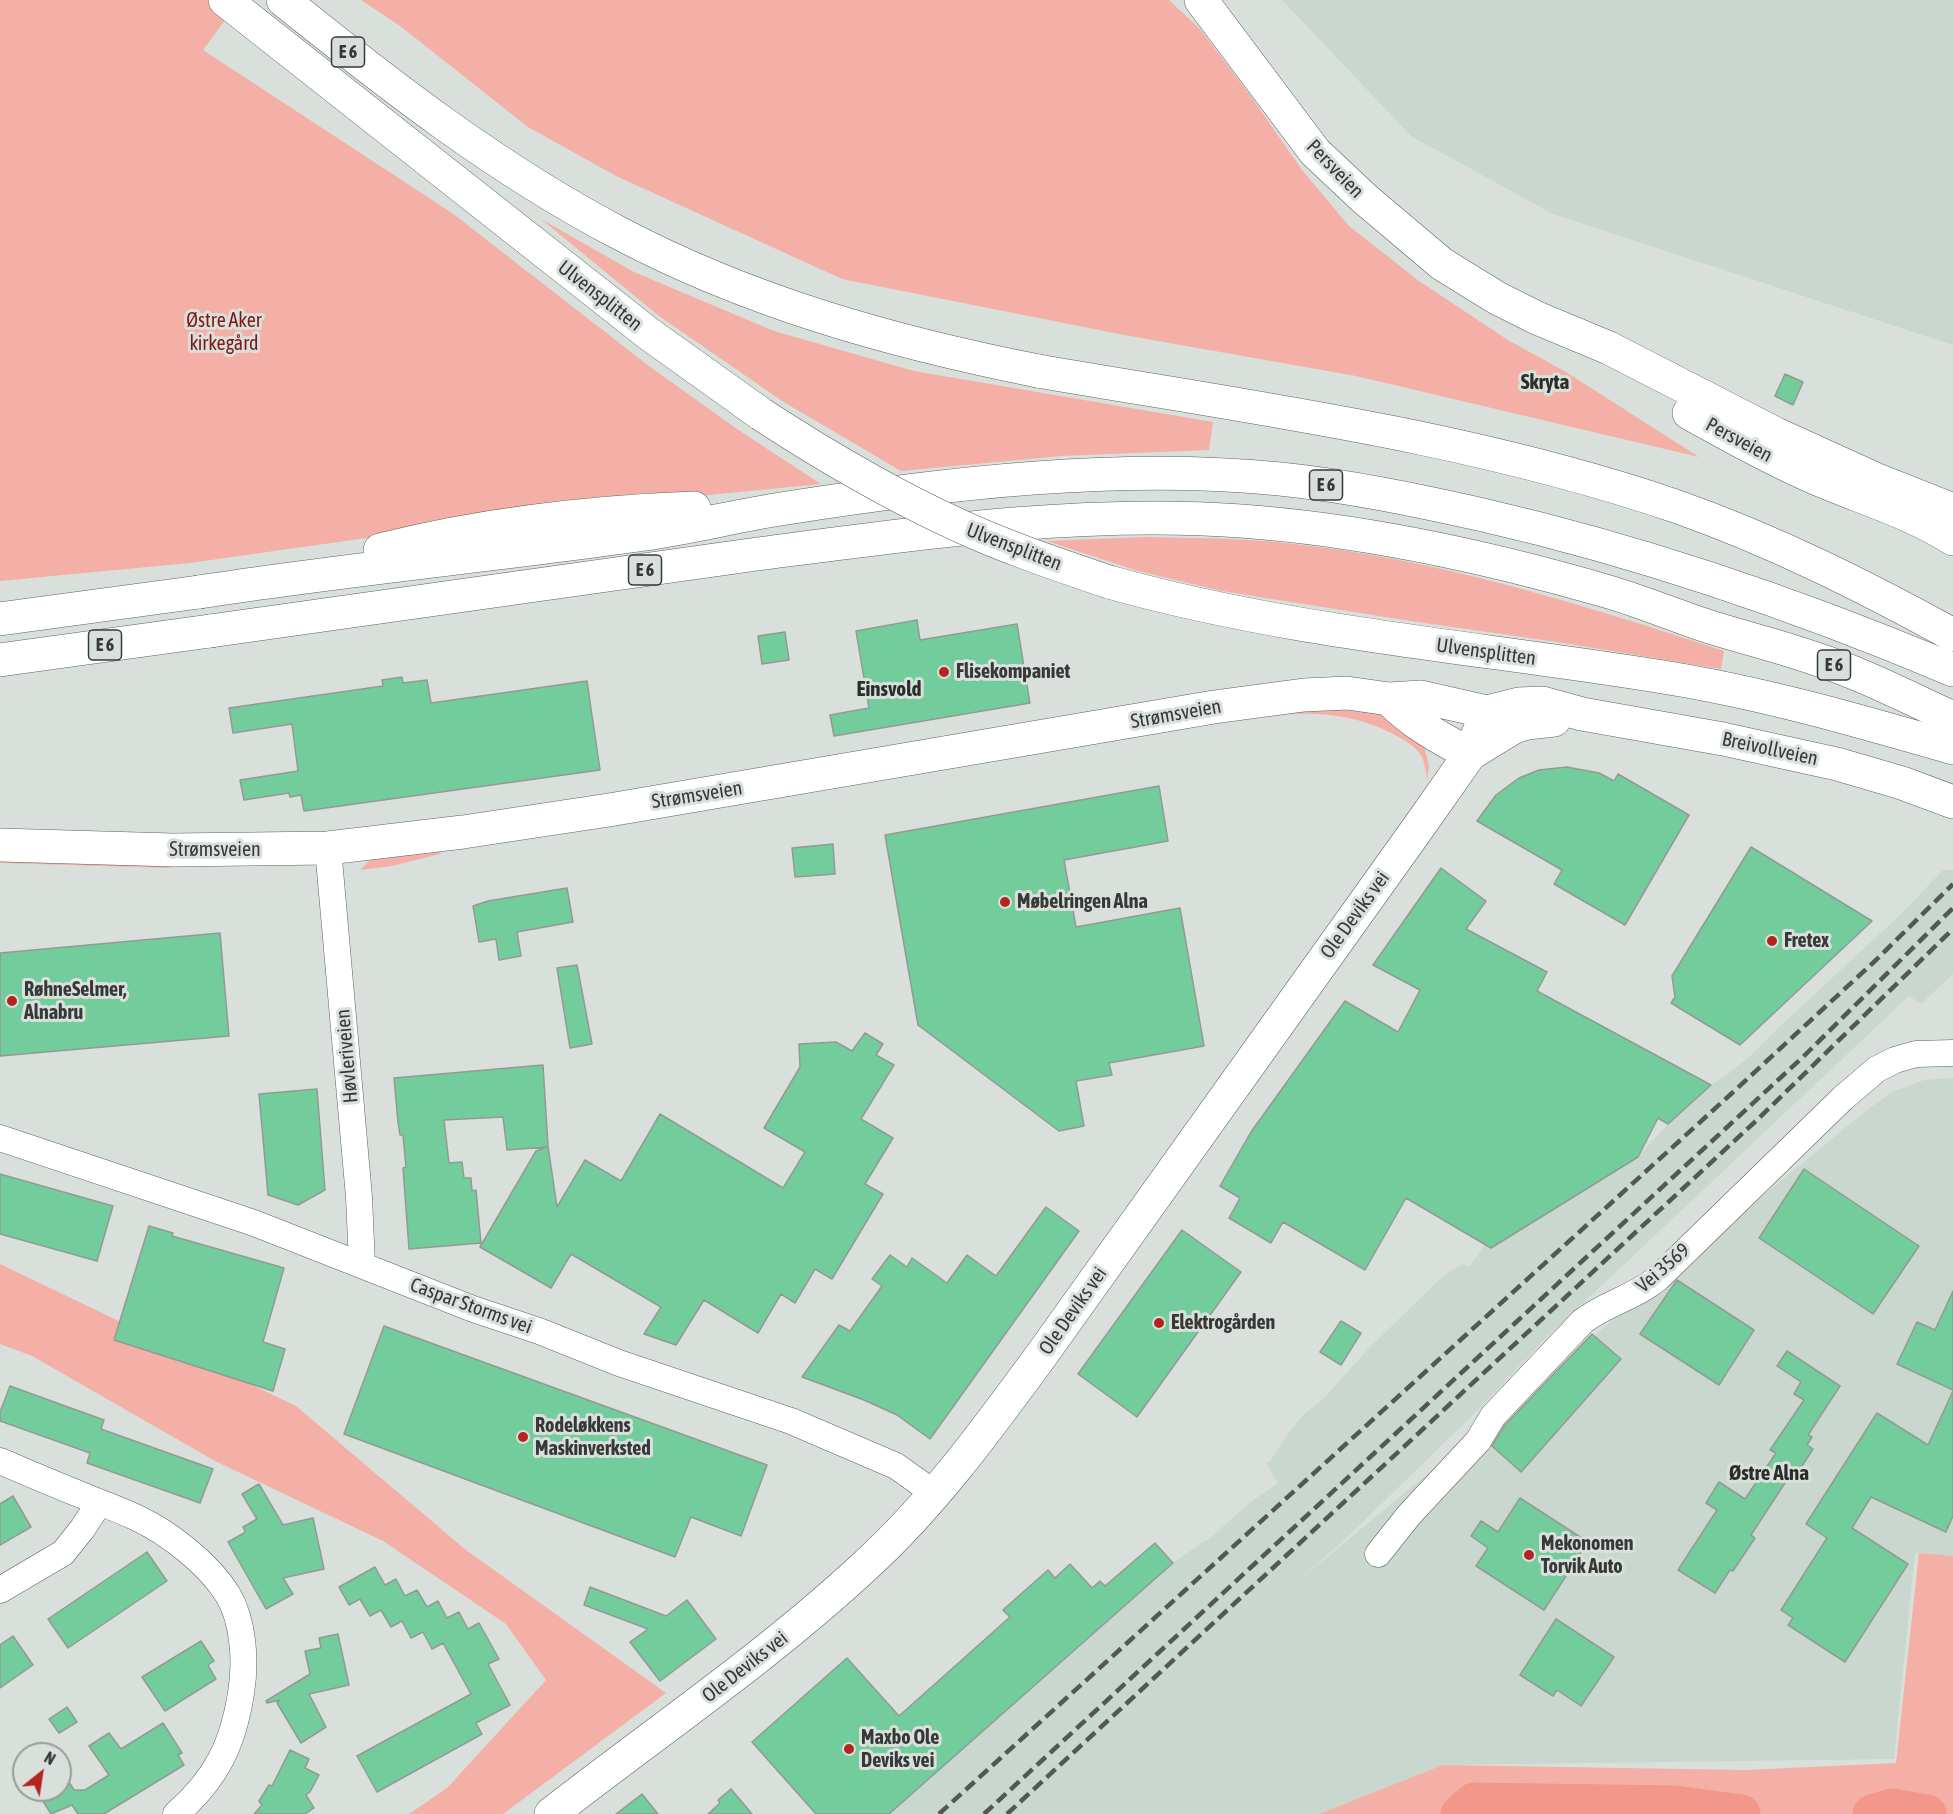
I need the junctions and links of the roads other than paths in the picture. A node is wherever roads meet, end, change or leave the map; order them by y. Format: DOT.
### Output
graph roads {
  1 [pos="225,0"];
  2 [pos="283,0"];
  3 [pos="1201,0"];
  4 [pos="1537,318"];
  5 [pos="1953,510"];
  6 [pos="1953,539"];
  7 [pos="0,619"];
  8 [pos="1953,635"];
  9 [pos="0,660"];
  10 [pos="1953,670"];
  11 [pos="1389,699"];
  12 [pos="1487,711"];
  13 [pos="1582,714"];
  14 [pos="1953,718"];
  15 [pos="1953,748"];
  16 [pos="1470,754"];
  17 [pos="1953,802"];
  18 [pos="0,845"];
  19 [pos="328,848"];
  20 [pos="1953,1053"];
  21 [pos="0,1138"];
  22 [pos="363,1265"];
  23 [pos="0,1461"];
  24 [pos="934,1493"];
  25 [pos="99,1503"];
  26 [pos="1378,1554"];
  27 [pos="0,1590"];
  28 [pos="176,1814"];
  29 [pos="551,1814"];
  1 -- 15 [label="main road, Ulvensplitten / E 6, bridge"];
  2 -- 8 [label="main road, E 6"];
  3 -- 4 [label="main road, Persveien"];
  4 -- 5 [label="main road, Persveien"];
  4 -- 6 [label="main road, Persveien"];
  7 -- 10 [label="main road, E 6"];
  9 -- 14 [label="main road, E 6"];
  11 -- 12 [label="main road, Strømsveien"];
  11 -- 16 [label="main road, Strømsveien"];
  11 -- 19 [label="main road, Strømsveien"];
  12 -- 13 [label="main road, Breivollveien"];
  12 -- 16 [label="main road, Ole Deviks vei"];
  13 -- 16 [label="main road, Breivollveien"];
  13 -- 17 [label="main road, Breivollveien"];
  16 -- 24 [label="main road, Ole Deviks vei"];
  18 -- 19 [label="main road, Strømsveien"];
  19 -- 22 [label="street, Høvleriveien"];
  20 -- 26 [label="street, Vei 3569"];
  21 -- 22 [label="street, Caspar Storms vei"];
  22 -- 24 [label="street, Caspar Storms vei"];
  23 -- 25 [label="street"];
  24 -- 29 [label="main road, Ole Deviks vei"];
  25 -- 27 [label="street"];
  25 -- 28 [label="street"];
}
